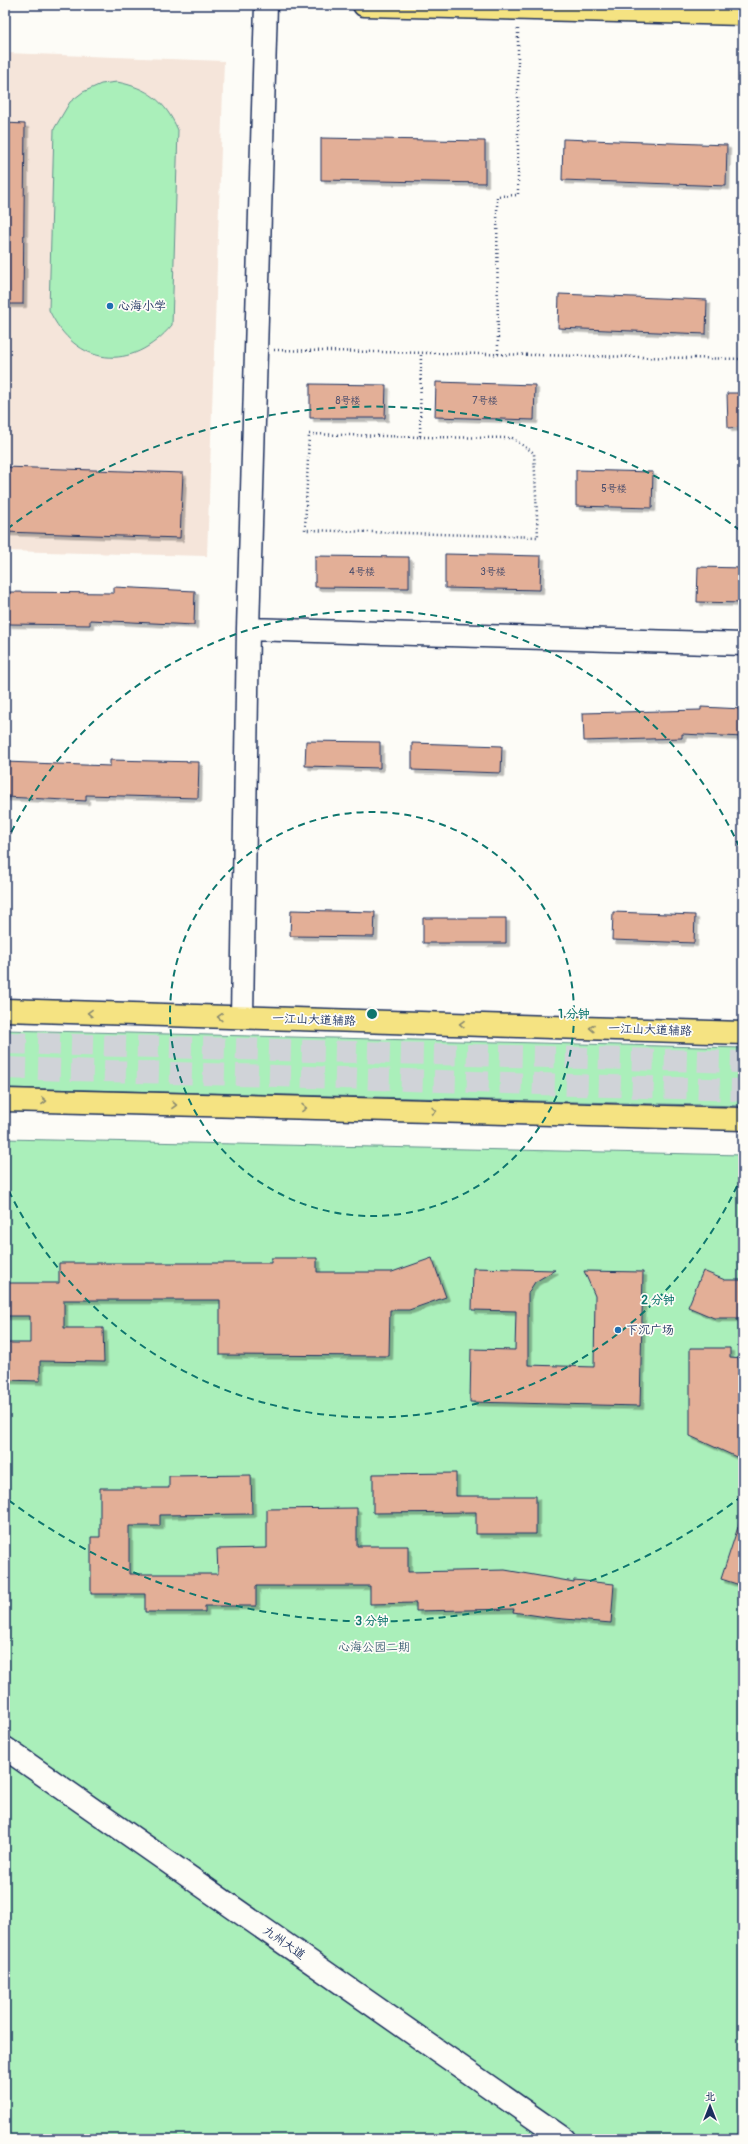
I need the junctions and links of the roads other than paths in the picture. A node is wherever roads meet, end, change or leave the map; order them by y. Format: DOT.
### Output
graph roads {
  1 [pos="266,5"];
  2 [pos="364,5"];
  3 [pos="743,14"];
  4 [pos="248,629"];
  5 [pos="743,644"];
  6 [pos="5,1010"];
  7 [pos="242,1017"];
  8 [pos="743,1033"];
  9 [pos="5,1100"];
  10 [pos="743,1119"];
  11 [pos="5,1748"];
  12 [pos="564,2139"];
  1 -- 4 [label="street"];
  2 -- 3 [label="main road"];
  4 -- 5 [label="street"];
  4 -- 7 [label="street"];
  7 -- 6 [label="main road, 一江山大道辅路, one-way"];
  8 -- 7 [label="main road, 一江山大道辅路, one-way"];
  9 -- 10 [label="main road, one-way"];
  11 -- 12 [label="street, 九州大道"];
}
